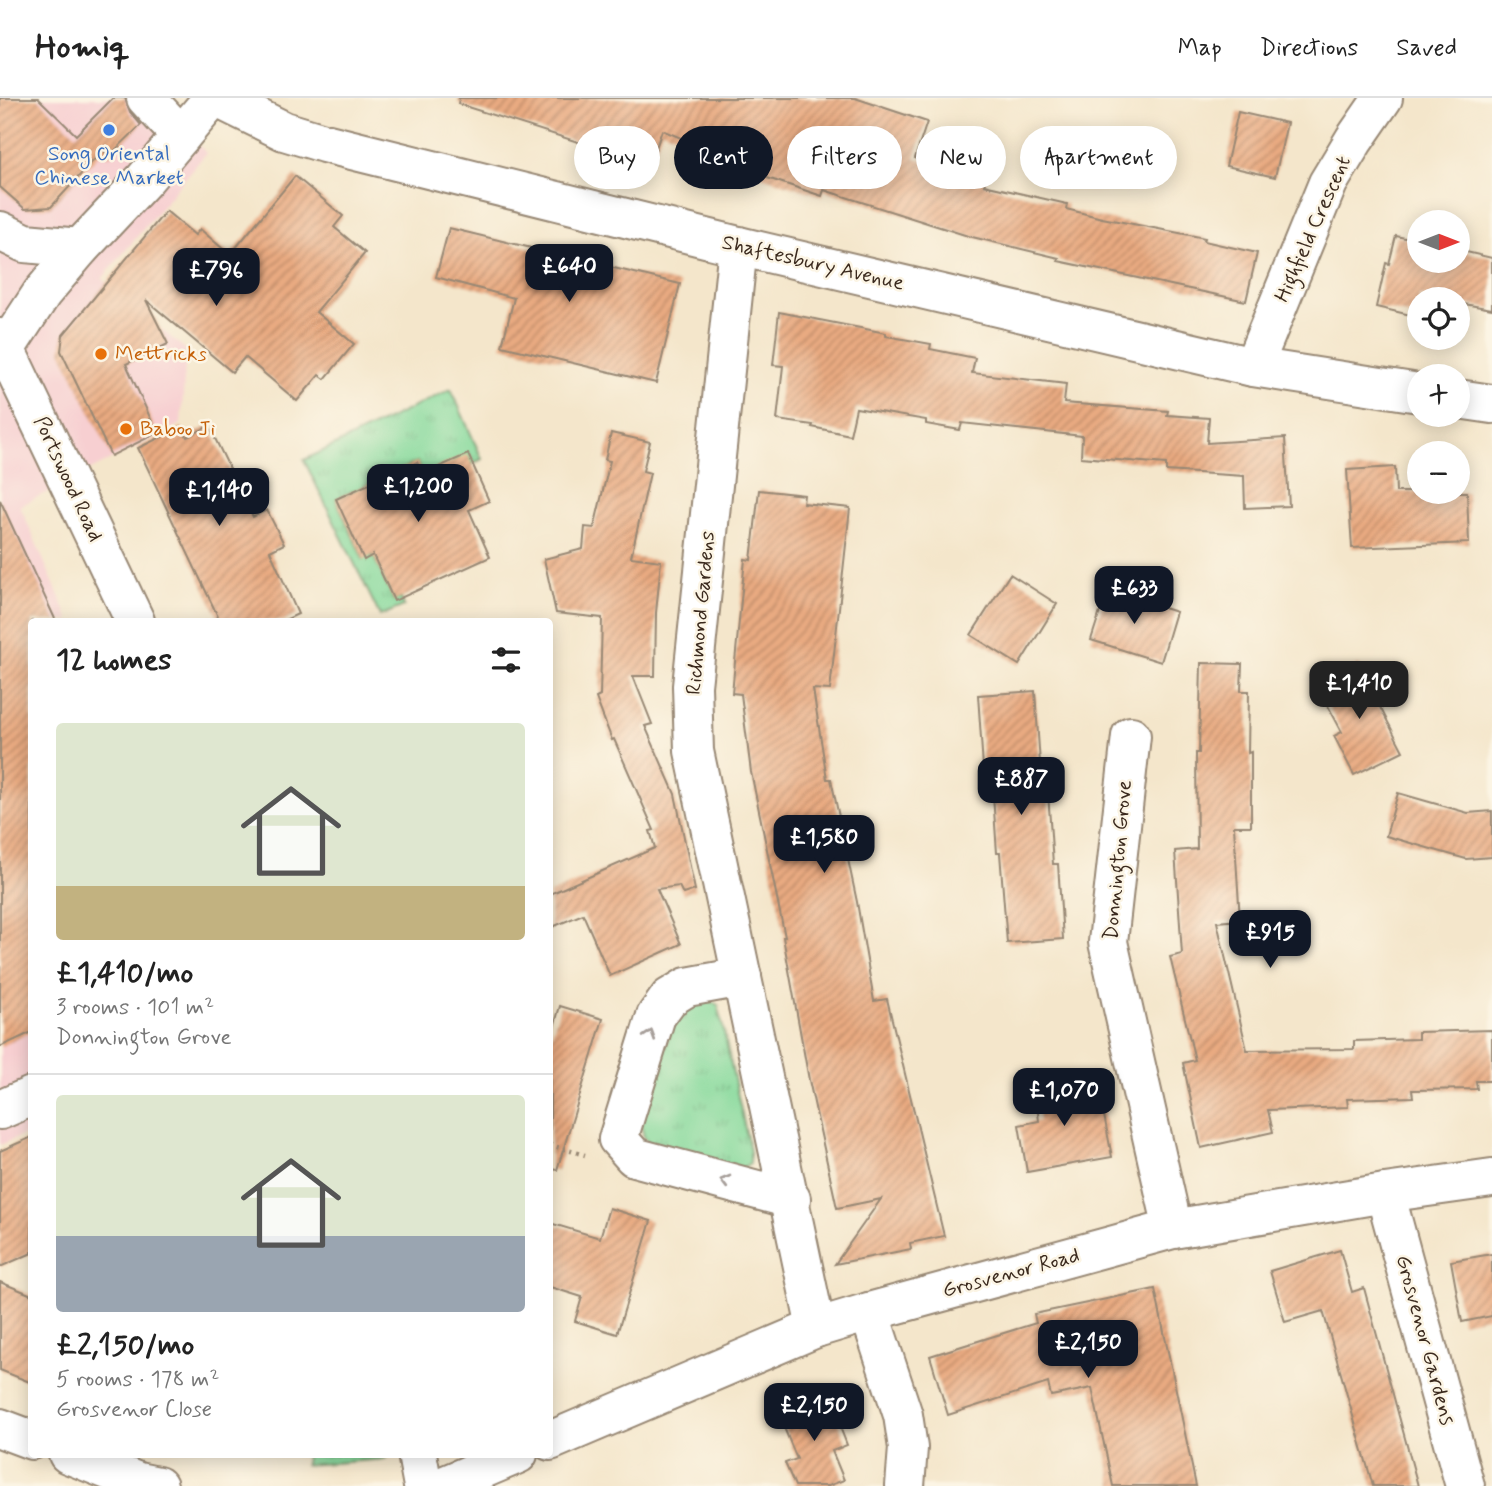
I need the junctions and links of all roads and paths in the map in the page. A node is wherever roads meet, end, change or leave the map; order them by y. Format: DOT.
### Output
graph roads {
  1 [pos="146,98"];
  2 [pos="215,98"];
  3 [pos="1383,98"];
  4 [pos="181,136"];
  5 [pos="0,231"];
  6 [pos="738,246"];
  7 [pos="80,248"];
  8 [pos="2,348"];
  9 [pos="1253,367"];
  10 [pos="1407,391"];
  11 [pos="1470,401"];
  12 [pos="1492,404"];
  13 [pos="134,618"];
  14 [pos="1131,736"];
  15 [pos="742,977"];
  16 [pos="28,1098"];
  17 [pos="0,1110"];
  18 [pos="1492,1178"];
  19 [pos="1385,1193"];
  20 [pos="791,1199"];
  21 [pos="1173,1229"];
  22 [pos="869,1312"];
  23 [pos="816,1328"];
  24 [pos="0,1428"];
  25 [pos="28,1438"];
  26 [pos="553,1440"];
  27 [pos="78,1458"];
  28 [pos="418,1458"];
  29 [pos="509,1458"];
  30 [pos="158,1486"];
  31 [pos="423,1486"];
  32 [pos="443,1486"];
  33 [pos="905,1486"];
  34 [pos="1465,1486"];
  1 -- 4 [label="street"];
  2 -- 4 [label="street"];
  2 -- 6 [label="street, Shaftesbury Avenue"];
  3 -- 9 [label="street, Highfield Crescent"];
  4 -- 7 [label="street"];
  5 -- 7 [label="street"];
  6 -- 9 [label="street, Shaftesbury Avenue"];
  6 -- 15 [label="street, Richmond Gardens"];
  7 -- 8 [label="street"];
  8 -- 13 [label="street, Portswood Road"];
  9 -- 10 [label="street, Shaftesbury Avenue"];
  11 -- 12 [label="street"];
  14 -- 21 [label="street, Donnington Grove"];
  15 -- 20 [label="street, Richmond Gardens"];
  20 -- 15 [label="street, one-way"];
  16 -- 17 [label="street"];
  18 -- 19 [label="street, Grosvenor Road"];
  19 -- 21 [label="street, Grosvenor Road"];
  19 -- 34 [label="street, Grosvenor Gardens"];
  20 -- 23 [label="street, Richmond Gardens"];
  21 -- 22 [label="street, Grosvenor Road"];
  22 -- 23 [label="street, Grosvenor Road"];
  22 -- 33 [label="street"];
  23 -- 26 [label="street, Grosvenor Road"];
  24 -- 25 [label="street"];
  27 -- 30 [label="street"];
  28 -- 31 [label="street"];
  29 -- 32 [label="street"];
}
